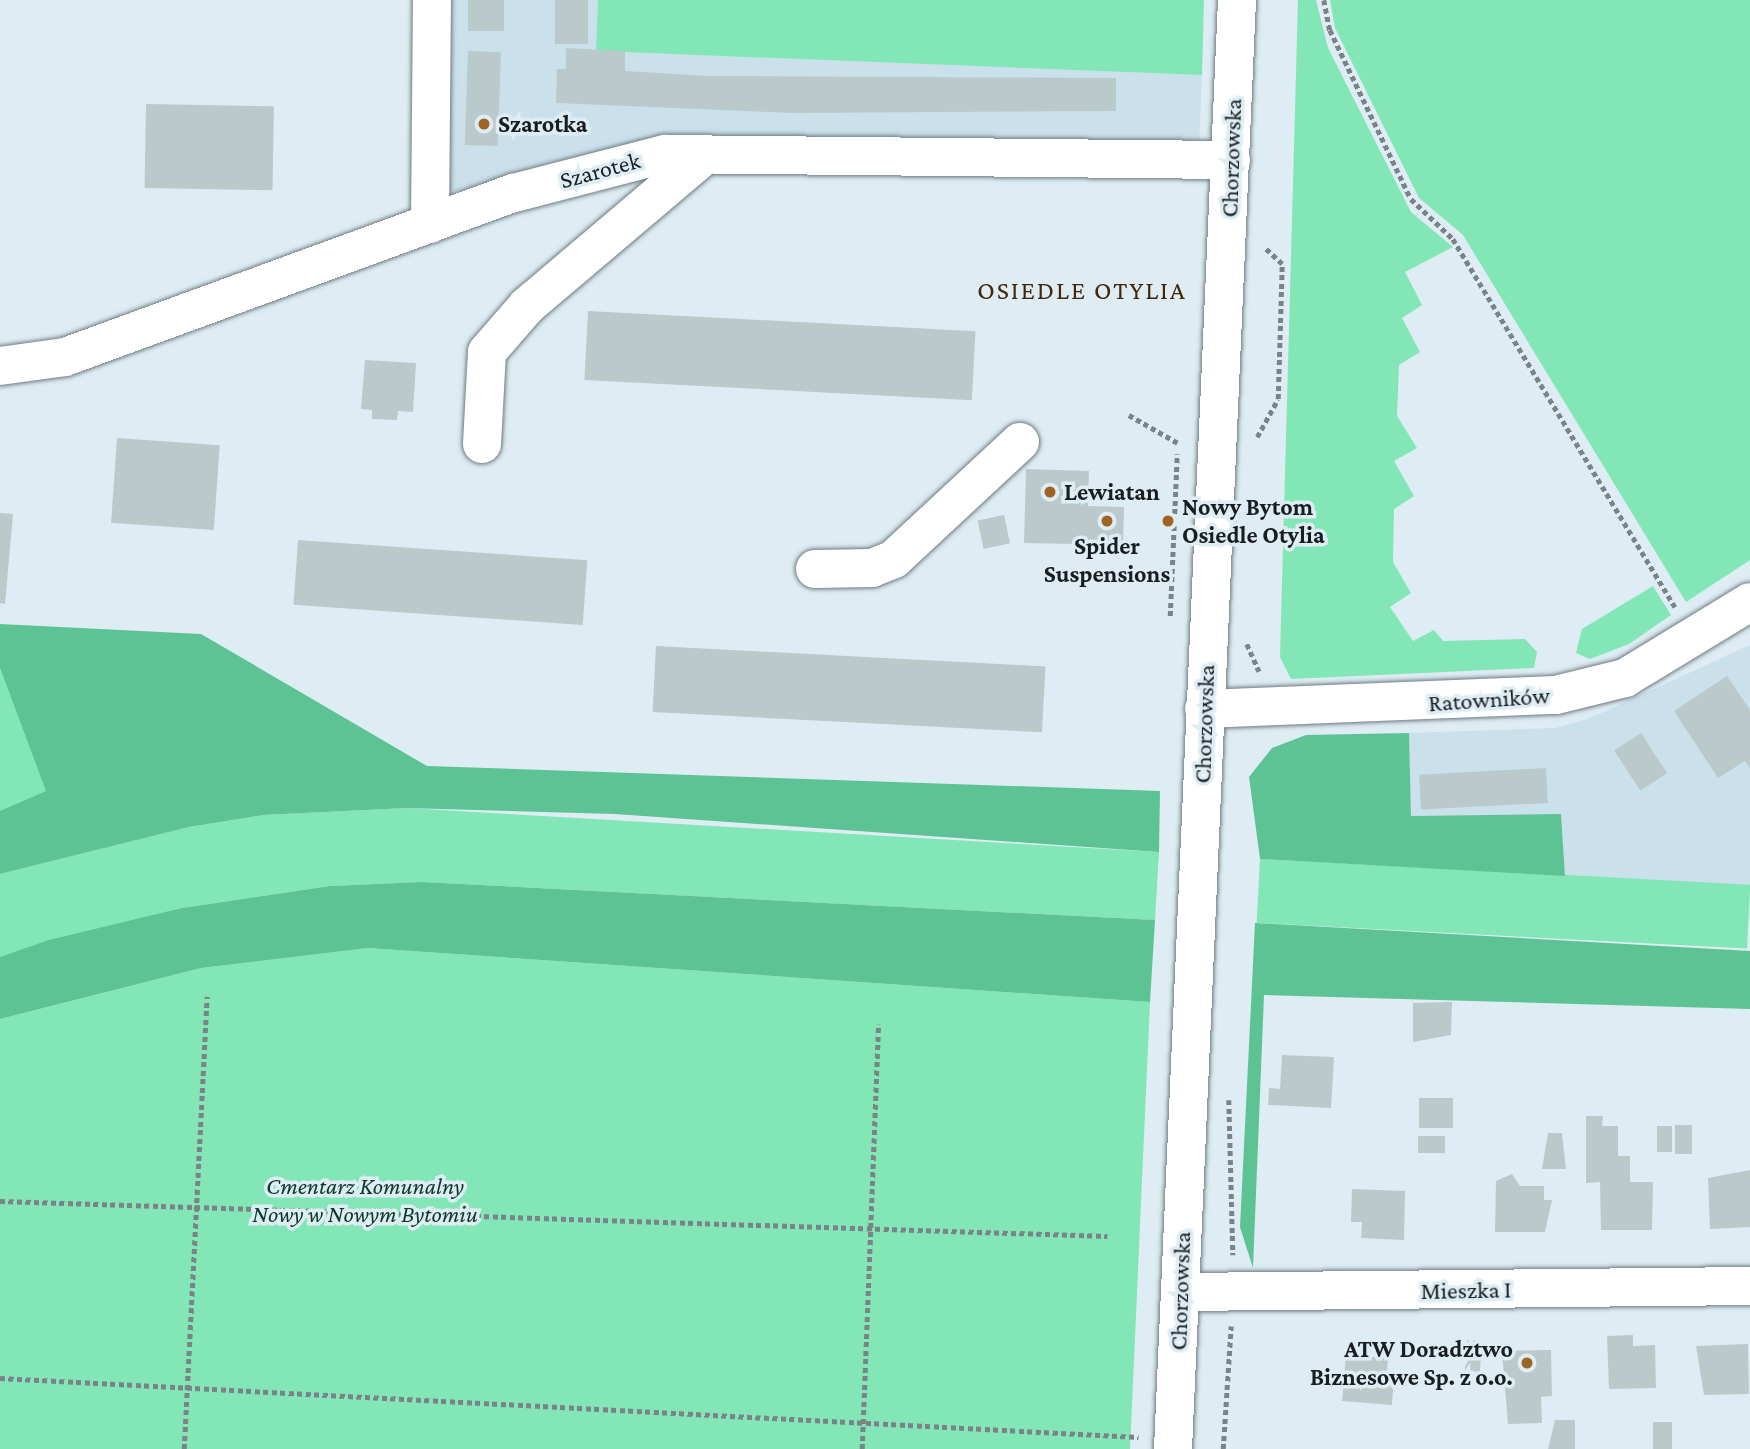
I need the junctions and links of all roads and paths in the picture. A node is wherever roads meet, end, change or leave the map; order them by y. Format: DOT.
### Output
graph roads {
  1 [pos="432,0"];
  2 [pos="1237,0"];
  3 [pos="1324,0"];
  4 [pos="706,153"];
  5 [pos="1231,160"];
  6 [pos="429,224"];
  7 [pos="1266,237"];
  8 [pos="0,366"];
  9 [pos="1129,415"];
  10 [pos="1020,442"];
  11 [pos="1178,443"];
  12 [pos="482,444"];
  13 [pos="1252,445"];
  14 [pos="815,569"];
  15 [pos="1750,602"];
  16 [pos="1682,618"];
  17 [pos="1246,629"];
  18 [pos="1261,676"];
  19 [pos="1204,709"];
  20 [pos="206,997"];
  21 [pos="878,1024"];
  22 [pos="1229,1083"];
  23 [pos="0,1201"];
  24 [pos="197,1211"];
  25 [pos="868,1229"];
  26 [pos="1107,1236"];
  27 [pos="1750,1286"];
  28 [pos="1181,1292"];
  29 [pos="1233,1292"];
  30 [pos="0,1378"];
  31 [pos="188,1392"];
  32 [pos="863,1420"];
  33 [pos="1173,1444"];
  34 [pos="184,1449"];
  35 [pos="862,1449"];
  36 [pos="1223,1449"];
  1 -- 6 [label="street"];
  2 -- 5 [label="street, Chorzowska"];
  3 -- 16 [label="path"];
  4 -- 5 [label="street, Szarotek"];
  4 -- 6 [label="street, Szarotek"];
  4 -- 12 [label="street"];
  5 -- 19 [label="street, Chorzowska"];
  6 -- 8 [label="street, Szarotek"];
  7 -- 13 [label="path"];
  9 -- 11 [label="path"];
  10 -- 14 [label="street"];
  15 -- 19 [label="street, Ratowników"];
  17 -- 18 [label="path"];
  19 -- 28 [label="street, Chorzowska"];
  20 -- 24 [label="path"];
  21 -- 25 [label="path"];
  22 -- 29 [label="path"];
  23 -- 24 [label="path"];
  24 -- 25 [label="path"];
  24 -- 31 [label="path"];
  25 -- 26 [label="path"];
  25 -- 32 [label="path"];
  27 -- 29 [label="street, Mieszka I"];
  28 -- 29 [label="street, Mieszka I"];
  28 -- 33 [label="street, Chorzowska"];
  29 -- 36 [label="path"];
  30 -- 31 [label="path"];
  31 -- 32 [label="path"];
  31 -- 34 [label="path"];
  32 -- 33 [label="path"];
  32 -- 35 [label="path"];
}
